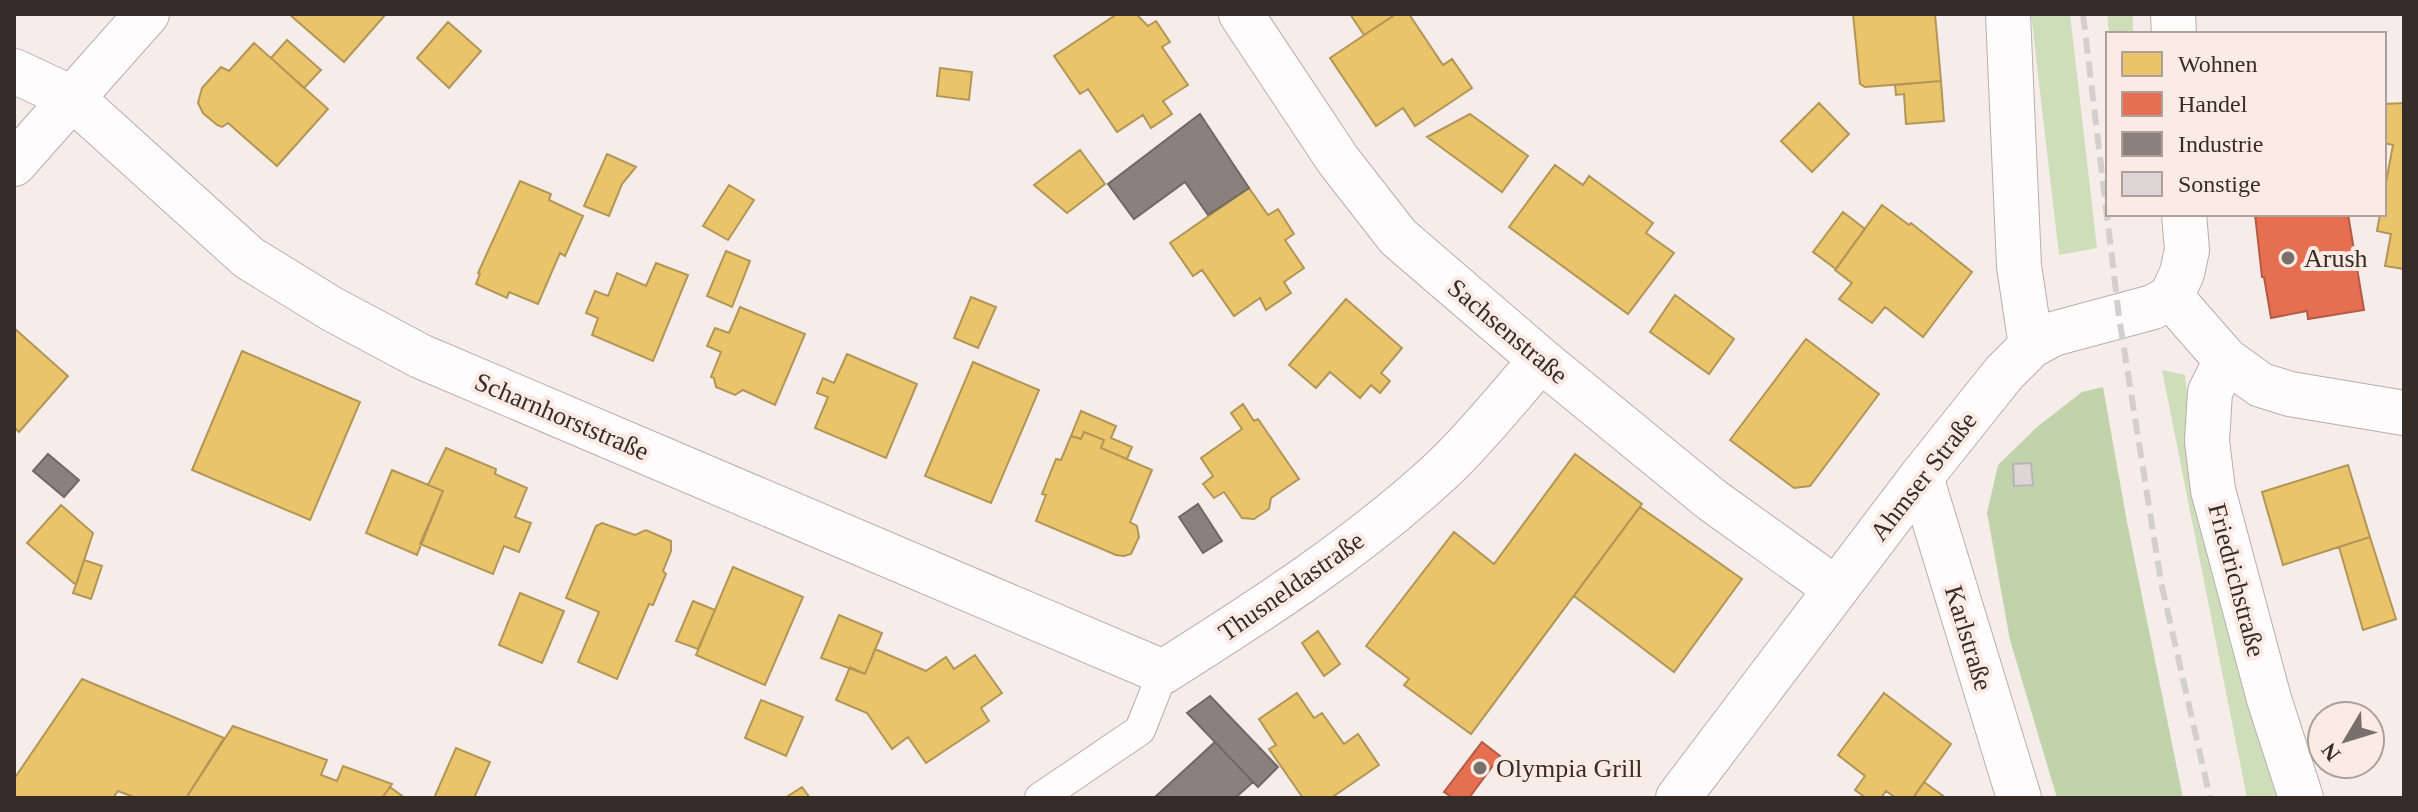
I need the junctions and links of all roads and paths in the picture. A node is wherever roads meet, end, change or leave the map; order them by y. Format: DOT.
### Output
graph roads {
  1 [pos="147,14"];
  2 [pos="1241,14"];
  3 [pos="2008,14"];
  4 [pos="14,71"];
  5 [pos="72,98"];
  6 [pos="14,164"];
  7 [pos="2184,216"];
  8 [pos="2171,297"];
  9 [pos="2031,346"];
  10 [pos="1541,360"];
  11 [pos="2226,360"];
  12 [pos="2404,413"];
  13 [pos="1921,477"];
  14 [pos="1836,589"];
  15 [pos="1163,672"];
  16 [pos="1040,798"];
  17 [pos="1678,798"];
  18 [pos="2019,798"];
  19 [pos="2301,798"];
  1 -- 5 [label="street"];
  2 -- 10 [label="street, Sachsenstraße"];
  3 -- 9 [label="street"];
  4 -- 5 [label="street, Scharnhorststraße"];
  5 -- 6 [label="street"];
  5 -- 15 [label="street, Scharnhorststraße"];
  7 -- 8 [label="street"];
  8 -- 9 [label="street, Ahmser Straße"];
  8 -- 11 [label="street"];
  9 -- 13 [label="street, Ahmser Straße"];
  10 -- 14 [label="street, Sachsenstraße"];
  10 -- 15 [label="street, Thusneldastraße"];
  11 -- 12 [label="street"];
  11 -- 19 [label="street, Friedrichstraße"];
  13 -- 14 [label="street, Ahmser Straße"];
  13 -- 18 [label="street, Karlstraße"];
  14 -- 17 [label="street, Ahmser Straße"];
  15 -- 16 [label="lane"];
}
